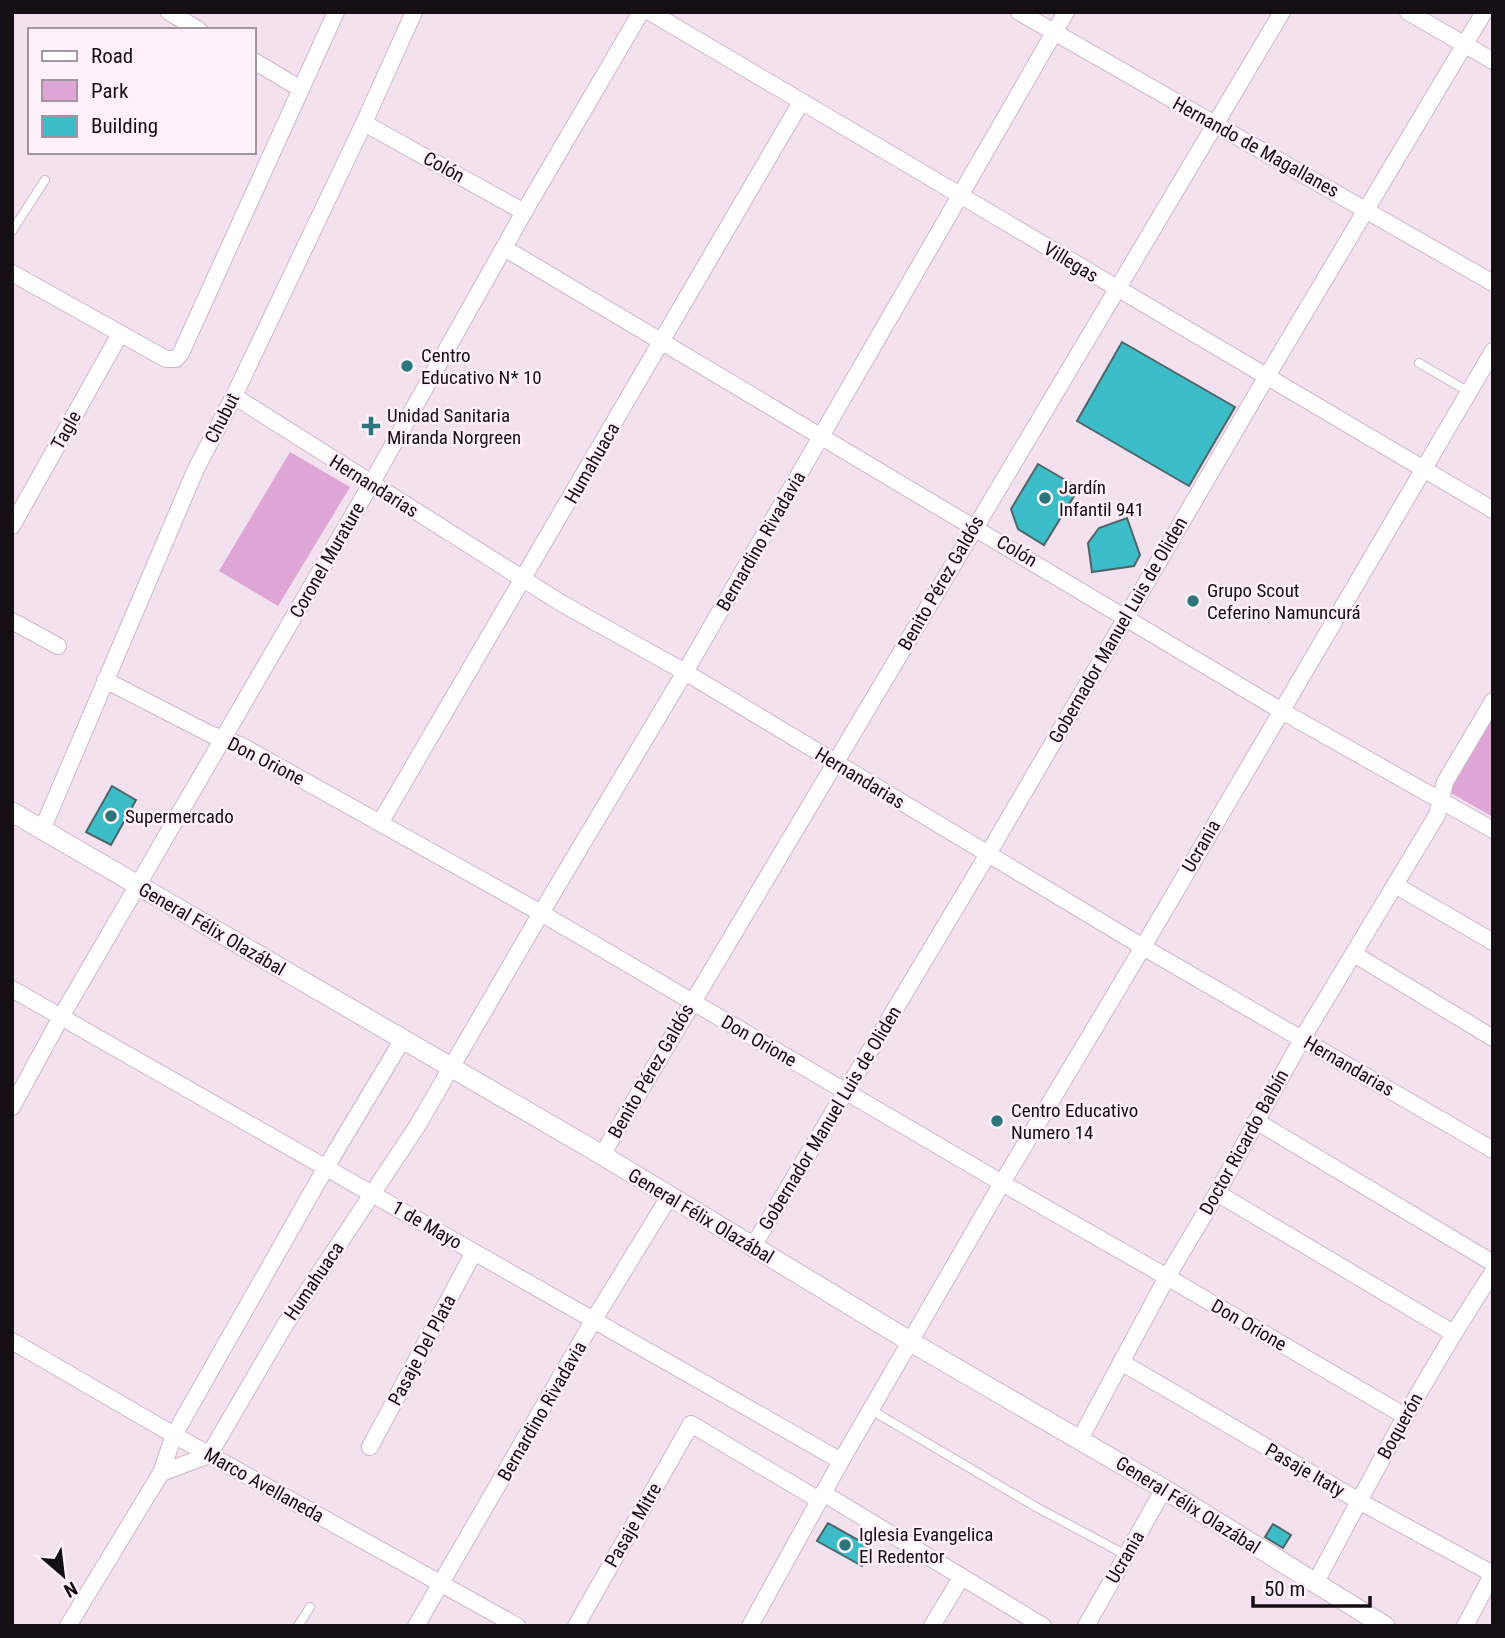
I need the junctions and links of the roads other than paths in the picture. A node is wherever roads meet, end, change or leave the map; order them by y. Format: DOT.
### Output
graph roads {
  1 [pos="169,12"];
  2 [pos="336,12"];
  3 [pos="414,12"];
  4 [pos="641,12"];
  5 [pos="650,12"];
  6 [pos="1019,12"];
  7 [pos="1066,12"];
  8 [pos="1282,12"];
  9 [pos="1408,12"];
  10 [pos="1484,12"];
  11 [pos="196,28"];
  12 [pos="1055,33"];
  13 [pos="1465,45"];
  14 [pos="1493,61"];
  15 [pos="256,62"];
  16 [pos="301,89"];
  17 [pos="801,102"];
  18 [pos="365,123"];
  19 [pos="1215,124"];
  20 [pos="45,180"];
  21 [pos="959,195"];
  22 [pos="1367,209"];
  23 [pos="524,212"];
  24 [pos="12,231"];
  25 [pos="506,249"];
  26 [pos="12,273"];
  27 [pos="1493,283"];
  28 [pos="1116,289"];
  29 [pos="120,334"];
  30 [pos="663,342"];
  31 [pos="1493,351"];
  32 [pos="1419,363"];
  33 [pos="1267,376"];
  34 [pos="1469,391"];
  35 [pos="234,397"];
  36 [pos="821,436"];
  37 [pos="1424,468"];
  38 [pos="371,484"];
  39 [pos="1493,510"];
  40 [pos="12,526"];
  41 [pos="974,526"];
  42 [pos="523,579"];
  43 [pos="1126,616"];
  44 [pos="12,621"];
  45 [pos="58,646"];
  46 [pos="685,672"];
  47 [pos="105,680"];
  48 [pos="1493,701"];
  49 [pos="1280,710"];
  50 [pos="223,738"];
  51 [pos="835,763"];
  52 [pos="1439,799"];
  53 [pos="12,812"];
  54 [pos="380,823"];
  55 [pos="42,830"];
  56 [pos="1493,830"];
  57 [pos="988,854"];
  58 [pos="1395,885"];
  59 [pos="138,887"];
  60 [pos="541,913"];
  61 [pos="1493,942"];
  62 [pos="1143,947"];
  63 [pos="1354,954"];
  64 [pos="12,989"];
  65 [pos="691,1001"];
  66 [pos="61,1017"];
  67 [pos="1493,1038"];
  68 [pos="403,1039"];
  69 [pos="1302,1039"];
  70 [pos="452,1067"];
  71 [pos="846,1092"];
  72 [pos="12,1107"];
  73 [pos="1256,1121"];
  74 [pos="1493,1150"];
  75 [pos="602,1155"];
  76 [pos="325,1169"];
  77 [pos="1002,1184"];
  78 [pos="373,1193"];
  79 [pos="1217,1193"];
  80 [pos="668,1197"];
  81 [pos="752,1248"];
  82 [pos="474,1252"];
  83 [pos="1493,1263"];
  84 [pos="1493,1272"];
  85 [pos="1167,1277"];
  86 [pos="593,1321"];
  87 [pos="1453,1333"];
  88 [pos="12,1341"];
  89 [pos="911,1342"];
  90 [pos="1121,1362"];
  91 [pos="871,1410"];
  92 [pos="1405,1416"];
  93 [pos="174,1436"];
  94 [pos="1080,1439"];
  95 [pos="370,1447"];
  96 [pos="209,1454"];
  97 [pos="841,1461"];
  98 [pos="161,1474"];
  99 [pos="1164,1489"];
  100 [pos="821,1496"];
  101 [pos="1359,1501"];
  102 [pos="1126,1555"];
  103 [pos="1493,1573"];
  104 [pos="961,1578"];
  105 [pos="442,1584"];
  106 [pos="1315,1584"];
  107 [pos="310,1607"];
  108 [pos="68,1626"];
  109 [pos="298,1626"];
  110 [pos="416,1626"];
  111 [pos="517,1626"];
  112 [pos="576,1626"];
  113 [pos="750,1626"];
  114 [pos="932,1626"];
  115 [pos="1043,1626"];
  116 [pos="1086,1626"];
  117 [pos="1385,1626"];
  118 [pos="1465,1626"];
  1 -- 11 [label="street"];
  2 -- 16 [label="street"];
  3 -- 18 [label="street, Chubut"];
  4 -- 23 [label="street, Coronel Murature"];
  5 -- 17 [label="street, Villegas"];
  6 -- 12 [label="street, Hernando de Magallanes"];
  7 -- 12 [label="street, Bernardino Rivadavia"];
  8 -- 19 [label="street, Benito Pérez Galdós"];
  9 -- 13 [label="street"];
  10 -- 13 [label="street, Gobernador Manuel Luis de Oliden"];
  12 -- 19 [label="street, Hernando de Magallanes"];
  12 -- 21 [label="street, Bernardino Rivadavia"];
  13 -- 14 [label="street"];
  13 -- 22 [label="street, Gobernador Manuel Luis de Oliden"];
  15 -- 16 [label="street"];
  16 -- 29 [label="street"];
  17 -- 21 [label="street, Villegas"];
  17 -- 30 [label="street, Humahuaca"];
  18 -- 23 [label="street, Colón"];
  18 -- 35 [label="street, Chubut"];
  19 -- 22 [label="street, Hernando de Magallanes"];
  19 -- 28 [label="street, Benito Pérez Galdós"];
  20 -- 24 [label="lane"];
  21 -- 28 [label="street, Villegas"];
  21 -- 36 [label="street, Bernardino Rivadavia"];
  22 -- 27 [label="street, Hernando de Magallanes"];
  22 -- 33 [label="street, Gobernador Manuel Luis de Oliden"];
  23 -- 25 [label="street, Coronel Murature"];
  25 -- 30 [label="street, Colón"];
  25 -- 38 [label="street, Coronel Murature"];
  26 -- 29 [label="street"];
  28 -- 33 [label="street, Villegas"];
  28 -- 41 [label="street, Benito Pérez Galdós"];
  29 -- 40 [label="street, Tagle"];
  30 -- 36 [label="street, Colón"];
  30 -- 42 [label="street, Humahuaca"];
  31 -- 34 [label="street, Ucrania"];
  32 -- 34 [label="lane"];
  33 -- 37 [label="street, Villegas"];
  33 -- 43 [label="street, Gobernador Manuel Luis de Oliden"];
  34 -- 37 [label="street, Ucrania"];
  35 -- 38 [label="street, Hernandarias"];
  35 -- 47 [label="street, Chubut"];
  36 -- 41 [label="street, Colón"];
  36 -- 46 [label="street, Bernardino Rivadavia"];
  37 -- 39 [label="street, Villegas"];
  37 -- 49 [label="street, Ucrania"];
  38 -- 42 [label="street, Hernandarias"];
  38 -- 50 [label="street, Coronel Murature"];
  41 -- 43 [label="street, Colón"];
  41 -- 51 [label="street, Benito Pérez Galdós"];
  42 -- 46 [label="street, Hernandarias"];
  42 -- 54 [label="street, Humahuaca"];
  43 -- 49 [label="street, Colón"];
  43 -- 57 [label="street, Gobernador Manuel Luis de Oliden"];
  44 -- 45 [label="street"];
  46 -- 51 [label="street, Hernandarias"];
  46 -- 60 [label="street, Bernardino Rivadavia"];
  47 -- 50 [label="street, Don Orione"];
  47 -- 55 [label="street, Chubut"];
  48 -- 52 [label="street, Doctor Ricardo Balbín"];
  49 -- 52 [label="street, Colón"];
  49 -- 62 [label="street, Ucrania"];
  50 -- 54 [label="street, Don Orione"];
  50 -- 59 [label="street, Coronel Murature"];
  51 -- 57 [label="street, Hernandarias"];
  51 -- 65 [label="street, Benito Pérez Galdós"];
  52 -- 56 [label="street, Colón"];
  52 -- 58 [label="street, Doctor Ricardo Balbín"];
  53 -- 55 [label="street, General Félix Olazábal"];
  54 -- 60 [label="street, Don Orione"];
  55 -- 59 [label="street, General Félix Olazábal"];
  57 -- 62 [label="street, Hernandarias"];
  57 -- 71 [label="street, Gobernador Manuel Luis de Oliden"];
  58 -- 61 [label="street"];
  58 -- 63 [label="street, Doctor Ricardo Balbín"];
  59 -- 66 [label="street, Coronel Murature"];
  59 -- 68 [label="street, General Félix Olazábal"];
  60 -- 65 [label="street, Don Orione"];
  60 -- 70 [label="street, Bernardino Rivadavia"];
  62 -- 69 [label="street, Hernandarias"];
  62 -- 77 [label="street, Ucrania"];
  63 -- 67 [label="street"];
  63 -- 69 [label="street, Doctor Ricardo Balbín"];
  64 -- 66 [label="street, 1 de Mayo"];
  65 -- 71 [label="street, Don Orione"];
  65 -- 75 [label="street, Benito Pérez Galdós"];
  66 -- 72 [label="street, Coronel Murature"];
  66 -- 76 [label="street, 1 de Mayo"];
  68 -- 70 [label="street, General Félix Olazábal"];
  68 -- 76 [label="street"];
  69 -- 73 [label="street, Doctor Ricardo Balbín"];
  69 -- 74 [label="street, Hernandarias"];
  70 -- 75 [label="street, General Félix Olazábal"];
  70 -- 78 [label="street, Humahuaca"];
  71 -- 77 [label="street, Don Orione"];
  71 -- 81 [label="street, Gobernador Manuel Luis de Oliden"];
  73 -- 79 [label="street, Doctor Ricardo Balbín"];
  73 -- 83 [label="street"];
  75 -- 80 [label="street, General Félix Olazábal"];
  76 -- 78 [label="street, 1 de Mayo"];
  76 -- 93 [label="street"];
  77 -- 85 [label="street, Don Orione"];
  77 -- 89 [label="street, Ucrania"];
  78 -- 82 [label="street, 1 de Mayo"];
  78 -- 96 [label="street, Humahuaca"];
  79 -- 85 [label="street, Doctor Ricardo Balbín"];
  79 -- 87 [label="street"];
  80 -- 81 [label="street, General Félix Olazábal"];
  80 -- 86 [label="street, Bernardino Rivadavia"];
  81 -- 89 [label="street, General Félix Olazábal"];
  82 -- 86 [label="street, 1 de Mayo"];
  82 -- 95 [label="street, Pasaje Del Plata"];
  84 -- 87 [label="street, Boquerón"];
  85 -- 90 [label="street, Doctor Ricardo Balbín"];
  85 -- 92 [label="street, Don Orione"];
  86 -- 97 [label="street, 1 de Mayo"];
  86 -- 105 [label="street, Bernardino Rivadavia"];
  87 -- 92 [label="street, Boquerón"];
  88 -- 93 [label="street, Marco Avellaneda"];
  89 -- 91 [label="street"];
  89 -- 94 [label="street, General Félix Olazábal"];
  90 -- 94 [label="street, Doctor Ricardo Balbín"];
  90 -- 101 [label="street, Pasaje Itaty"];
  91 -- 97 [label="street"];
  91 -- 102 [label="lane"];
  92 -- 101 [label="street, Boquerón"];
  93 -- 96 [label="street, Marco Avellaneda"];
  93 -- 98 [label="street"];
  94 -- 99 [label="street, General Félix Olazábal"];
  96 -- 98 [label="street"];
  96 -- 105 [label="street, Marco Avellaneda"];
  97 -- 100 [label="street"];
  98 -- 108 [label="street"];
  99 -- 102 [label="street, Ucrania"];
  99 -- 106 [label="street, General Félix Olazábal"];
  100 -- 104 [label="street"];
  100 -- 112 [label="street, Pasaje Mitre"];
  100 -- 113 [label="street"];
  101 -- 103 [label="street, Pasaje Itaty"];
  101 -- 106 [label="street, Boquerón"];
  102 -- 116 [label="street, Ucrania"];
  103 -- 118 [label="street"];
  104 -- 114 [label="street"];
  104 -- 115 [label="street"];
  105 -- 110 [label="street, Bernardino Rivadavia"];
  105 -- 111 [label="street, Marco Avellaneda"];
  106 -- 117 [label="street, General Félix Olazábal"];
  107 -- 109 [label="lane"];
}
